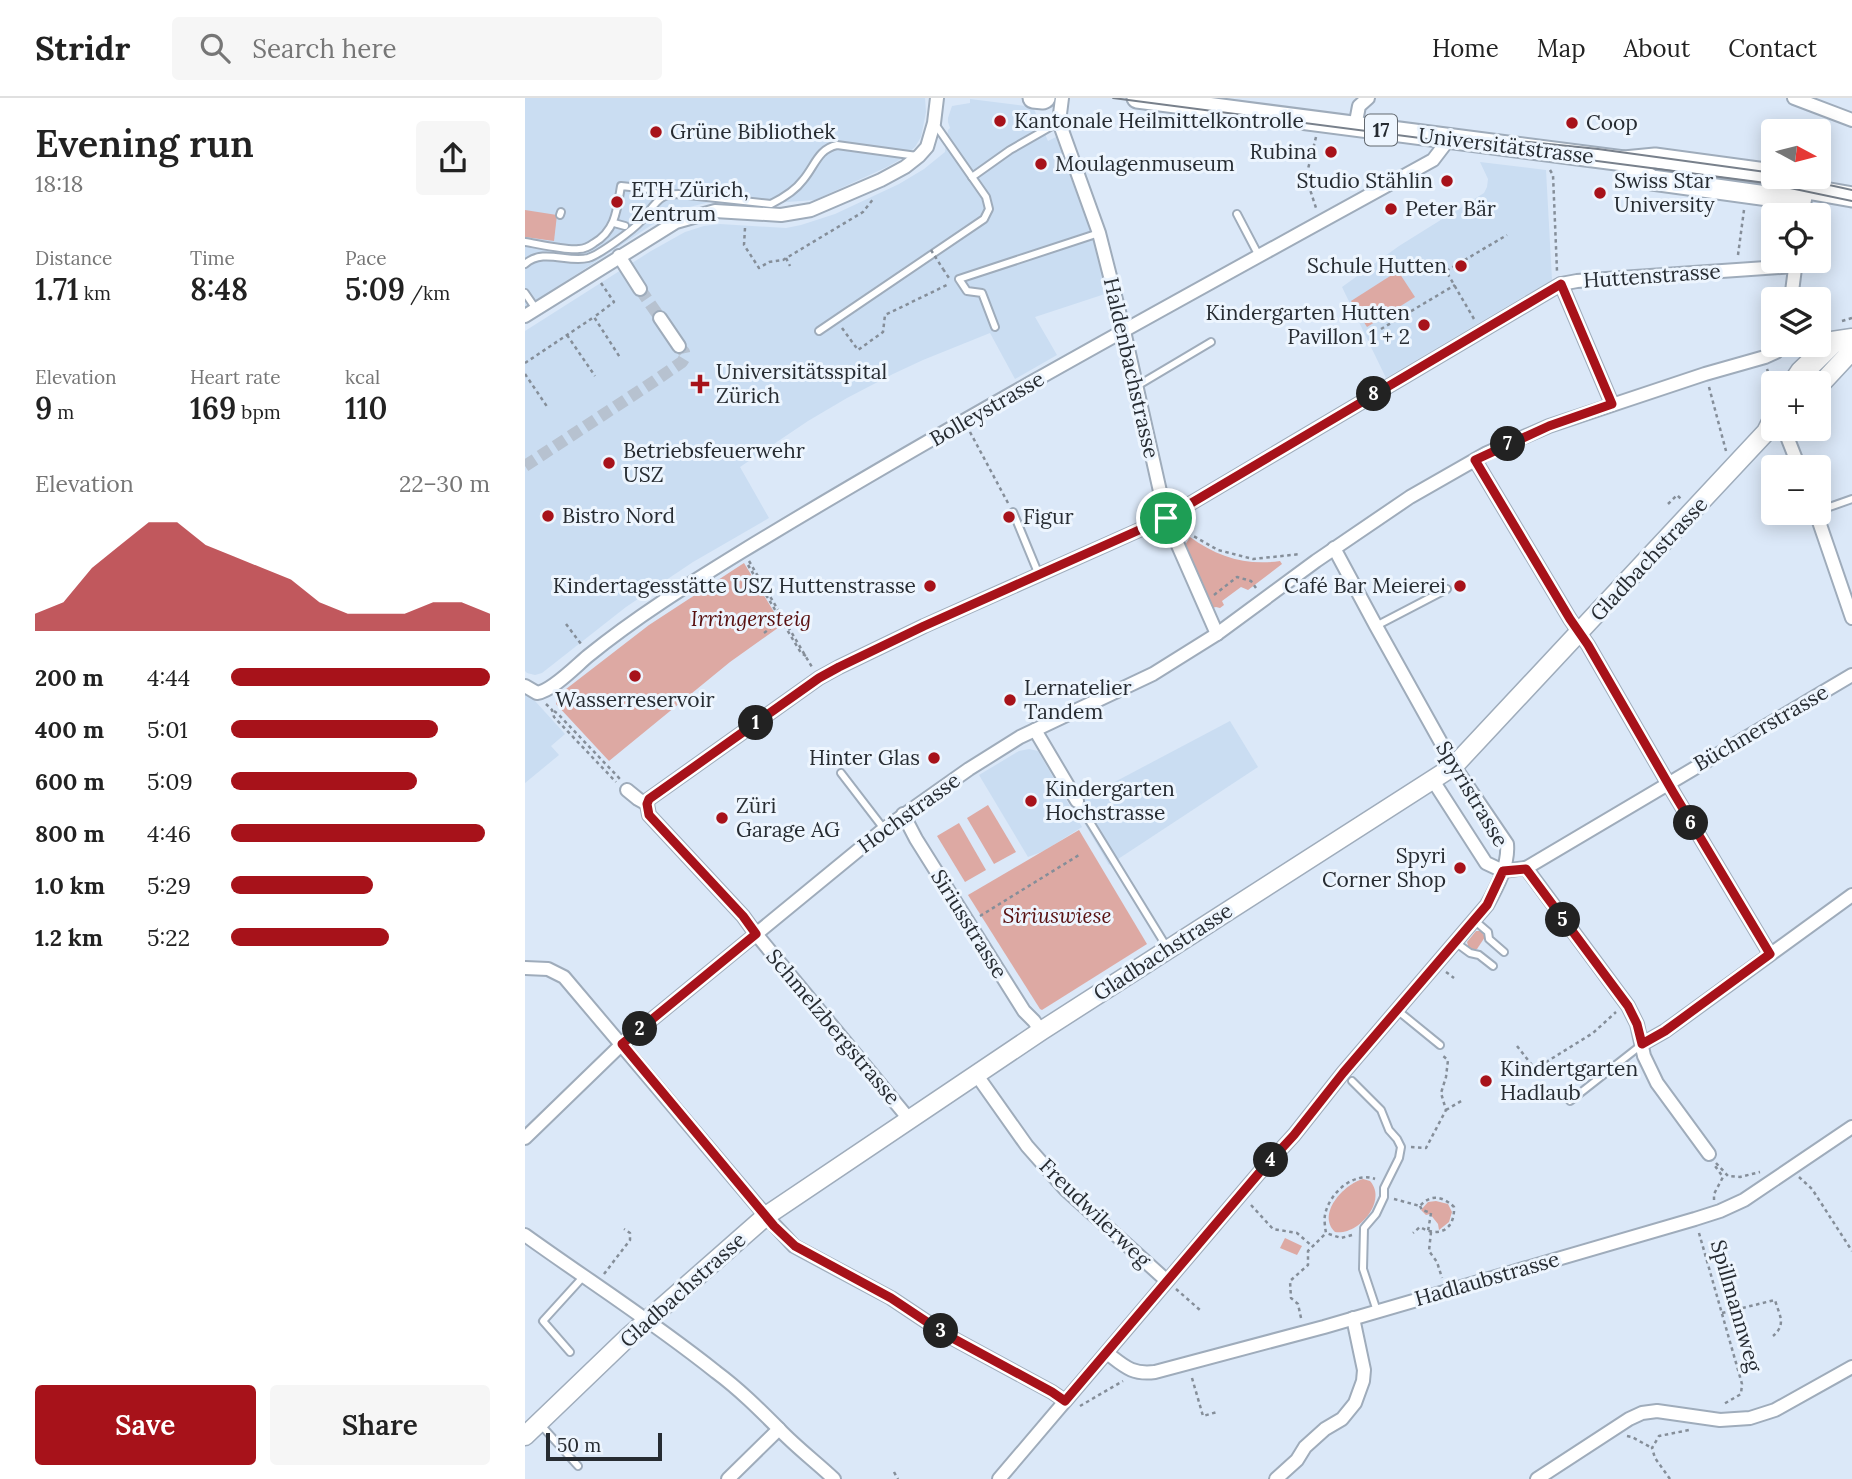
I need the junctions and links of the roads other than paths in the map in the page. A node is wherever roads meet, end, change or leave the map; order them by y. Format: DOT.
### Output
graph roads {
  1 [pos="937,98"];
  2 [pos="1033,98"];
  3 [pos="1045,98"];
  4 [pos="1062,98"];
  5 [pos="1137,98"];
  6 [pos="1369,98"];
  7 [pos="1794,98"];
  8 [pos="1852,120"];
  9 [pos="1059,122"];
  10 [pos="934,123"];
  11 [pos="1355,127"];
  12 [pos="1448,139"];
  13 [pos="919,156"];
  14 [pos="1624,162"];
  15 [pos="1667,168"];
  16 [pos="972,177"];
  17 [pos="1761,177"];
  18 [pos="1807,189"];
  19 [pos="662,197"];
  20 [pos="1852,197"];
  21 [pos="1804,203"];
  22 [pos="1237,214"];
  23 [pos="614,223"];
  24 [pos="625,226"];
  25 [pos="1099,233"];
  26 [pos="525,242"];
  27 [pos="1259,256"];
  28 [pos="622,261"];
  29 [pos="525,264"];
  30 [pos="1761,266"];
  31 [pos="1559,281"];
  32 [pos="640,289"];
  33 [pos="525,293"];
  34 [pos="531,309"];
  35 [pos="660,318"];
  36 [pos="995,327"];
  37 [pos="820,331"];
  38 [pos="1124,331"];
  39 [pos="1831,338"];
  40 [pos="1852,339"];
  41 [pos="1210,342"];
  42 [pos="679,345"];
  43 [pos="1767,357"];
  44 [pos="1813,357"];
  45 [pos="1800,371"];
  46 [pos="1814,371"];
  47 [pos="1831,373"];
  48 [pos="1136,386"];
  49 [pos="1612,404"];
  50 [pos="1761,440"];
  51 [pos="1475,460"];
  52 [pos="1852,499"];
  53 [pos="1831,507"];
  54 [pos="1013,513"];
  55 [pos="1166,518"];
  56 [pos="1821,525"];
  57 [pos="1334,548"];
  58 [pos="1039,575"];
  59 [pos="1447,589"];
  60 [pos="1852,618"];
  61 [pos="1376,626"];
  62 [pos="1580,633"];
  63 [pos="1217,634"];
  64 [pos="1852,675"];
  65 [pos="529,689"];
  66 [pos="1035,730"];
  67 [pos="1454,765"];
  68 [pos="841,774"];
  69 [pos="1432,779"];
  70 [pos="1668,783"];
  71 [pos="627,790"];
  72 [pos="1077,802"];
  73 [pos="647,806"];
  74 [pos="903,814"];
  75 [pos="884,829"];
  76 [pos="1526,869"];
  77 [pos="1503,871"];
  78 [pos="1852,895"];
  79 [pos="1474,920"];
  80 [pos="756,934"];
  81 [pos="1455,942"];
  82 [pos="1169,950"];
  83 [pos="1504,952"];
  84 [pos="1770,954"];
  85 [pos="1493,966"];
  86 [pos="525,968"];
  87 [pos="1397,1010"];
  88 [pos="1041,1031"];
  89 [pos="622,1044"];
  90 [pos="1642,1044"];
  91 [pos="1439,1049"];
  92 [pos="976,1074"];
  93 [pos="1352,1081"];
  94 [pos="1570,1101"];
  95 [pos="909,1119"];
  96 [pos="1852,1127"];
  97 [pos="525,1138"];
  98 [pos="1709,1156"];
  99 [pos="766,1216"];
  100 [pos="525,1235"];
  101 [pos="583,1276"];
  102 [pos="1170,1284"];
  103 [pos="1377,1311"];
  104 [pos="1353,1318"];
  105 [pos="647,1321"];
  106 [pos="570,1352"];
  107 [pos="1107,1353"];
  108 [pos="1852,1367"];
  109 [pos="1065,1401"];
  110 [pos="539,1423"];
  111 [pos="779,1429"];
  112 [pos="525,1436"];
  113 [pos="578,1466"];
  114 [pos="727,1479"];
  115 [pos="834,1479"];
  116 [pos="999,1479"];
  117 [pos="1276,1479"];
  118 [pos="1537,1479"];
  1 -- 10 [label="street"];
  2 -- 3 [label="main road"];
  4 -- 9 [label="street, Haldenbachstrasse"];
  5 -- 11 [label="main road, Universitätstrasse / 17"];
  6 -- 11 [label="street"];
  7 -- 8 [label="street"];
  9 -- 16 [label="lane"];
  9 -- 25 [label="street, Haldenbachstrasse"];
  10 -- 13 [label="street"];
  10 -- 16 [label="lane"];
  11 -- 12 [label="main road, Universitätstrasse / 17"];
  12 -- 14 [label="main road, Universitätstrasse / 17"];
  12 -- 27 [label="street, Bolleystrasse"];
  13 -- 19 [label="lane"];
  13 -- 28 [label="street"];
  14 -- 15 [label="lane, Universitätstrasse"];
  14 -- 17 [label="main road, Universitätstrasse / 17"];
  14 -- 18 [label="main road, Universitätstrasse / 17"];
  16 -- 37 [label="lane"];
  18 -- 20 [label="main road, Universitätstrasse / 17"];
  18 -- 21 [label="street"];
  19 -- 23 [label="lane"];
  19 -- 29 [label="lane"];
  22 -- 27 [label="lane"];
  23 -- 24 [label="lane"];
  23 -- 26 [label="lane"];
  25 -- 36 [label="lane"];
  25 -- 38 [label="street, Haldenbachstrasse"];
  27 -- 38 [label="street, Bolleystrasse"];
  28 -- 32 [label="street"];
  28 -- 34 [label="street"];
  30 -- 31 [label="street, Huttenstrasse"];
  31 -- 49 [label="street"];
  31 -- 55 [label="street, Huttenstrasse"];
  33 -- 34 [label="lane"];
  35 -- 42 [label="street"];
  38 -- 48 [label="street, Haldenbachstrasse"];
  38 -- 65 [label="street, Bolleystrasse"];
  39 -- 40 [label="street"];
  40 -- 46 [label="lane"];
  40 -- 47 [label="street"];
  41 -- 48 [label="lane"];
  43 -- 49 [label="street, Hochstrasse"];
  44 -- 45 [label="street"];
  48 -- 55 [label="street, Haldenbachstrasse"];
  49 -- 51 [label="street, Hochstrasse"];
  50 -- 62 [label="street, Gladbachstrasse"];
  51 -- 57 [label="street, Hochstrasse"];
  51 -- 62 [label="street"];
  52 -- 53 [label="lane"];
  54 -- 58 [label="lane"];
  55 -- 58 [label="street, Huttenstrasse"];
  55 -- 63 [label="street, Haldenbachstrasse"];
  56 -- 60 [label="street"];
  57 -- 61 [label="street, Spyristrasse"];
  57 -- 63 [label="street, Hochstrasse"];
  58 -- 73 [label="street, Huttenstrasse"];
  59 -- 61 [label="lane"];
  61 -- 67 [label="street, Spyristrasse"];
  62 -- 67 [label="street, Gladbachstrasse"];
  62 -- 70 [label="street"];
  63 -- 66 [label="street, Hochstrasse"];
  64 -- 70 [label="street, Büchnerstrasse"];
  66 -- 72 [label="street"];
  66 -- 74 [label="street, Hochstrasse"];
  67 -- 69 [label="street, Gladbachstrasse"];
  67 -- 77 [label="street, Spyristrasse"];
  68 -- 75 [label="lane"];
  69 -- 77 [label="street"];
  69 -- 82 [label="street, Gladbachstrasse"];
  70 -- 76 [label="street, Büchnerstrasse"];
  70 -- 84 [label="street"];
  71 -- 73 [label="street, Schmelzbergstrasse"];
  72 -- 82 [label="lane"];
  73 -- 80 [label="street, Schmelzbergstrasse"];
  74 -- 75 [label="street, Hochstrasse"];
  74 -- 88 [label="street, Siriusstrasse"];
  75 -- 80 [label="street, Hochstrasse"];
  76 -- 77 [label="street, Spyristrasse"];
  76 -- 90 [label="street"];
  77 -- 79 [label="street"];
  78 -- 84 [label="street"];
  79 -- 81 [label="street"];
  79 -- 83 [label="lane"];
  80 -- 89 [label="street, Hochstrasse"];
  80 -- 95 [label="street, Schmelzbergstrasse"];
  81 -- 85 [label="lane"];
  81 -- 87 [label="street"];
  82 -- 88 [label="street, Gladbachstrasse"];
  84 -- 90 [label="street"];
  86 -- 89 [label="street"];
  87 -- 91 [label="lane"];
  87 -- 102 [label="street"];
  88 -- 92 [label="street, Gladbachstrasse"];
  89 -- 97 [label="street, Hochstrasse"];
  89 -- 99 [label="street"];
  90 -- 94 [label="lane"];
  90 -- 98 [label="street"];
  92 -- 95 [label="street, Gladbachstrasse"];
  92 -- 102 [label="street, Freudwilerweg"];
  93 -- 103 [label="lane"];
  95 -- 99 [label="street, Gladbachstrasse"];
  96 -- 103 [label="street, Hadlaubstrasse"];
  99 -- 105 [label="street, Gladbachstrasse"];
  99 -- 109 [label="street"];
  100 -- 101 [label="street"];
  101 -- 105 [label="street"];
  101 -- 106 [label="lane"];
  102 -- 107 [label="street"];
  103 -- 104 [label="street, Hadlaubstrasse"];
  104 -- 107 [label="street, Hadlaubstrasse"];
  104 -- 117 [label="street"];
  105 -- 110 [label="street, Gladbachstrasse"];
  105 -- 111 [label="street"];
  107 -- 109 [label="street"];
  108 -- 118 [label="street"];
  109 -- 116 [label="street"];
  110 -- 112 [label="street, Gladbachstrasse"];
  110 -- 113 [label="lane"];
  111 -- 114 [label="street"];
  111 -- 115 [label="street"];
}
